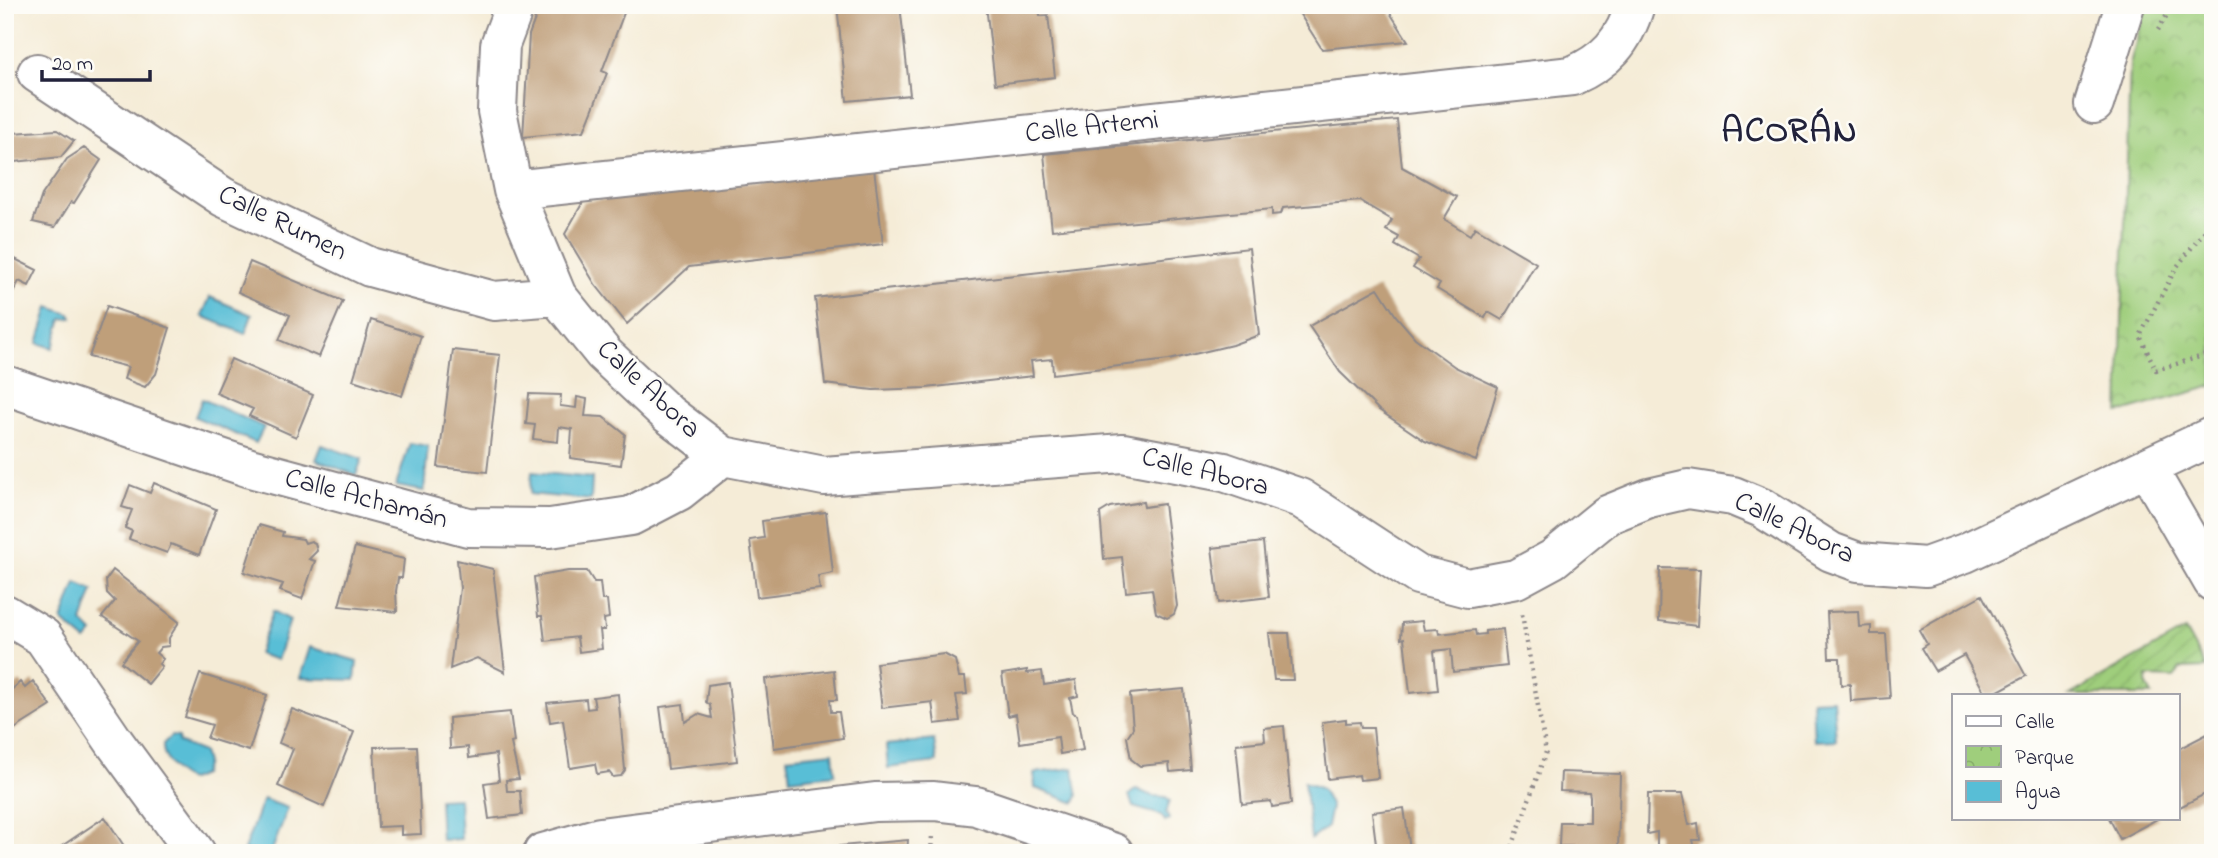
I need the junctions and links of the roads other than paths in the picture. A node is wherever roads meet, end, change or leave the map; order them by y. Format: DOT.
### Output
graph roads {
  1 [pos="515,5"];
  2 [pos="1635,5"];
  3 [pos="2125,5"];
  4 [pos="37,73"];
  5 [pos="2094,104"];
  6 [pos="513,190"];
  7 [pos="557,296"];
  8 [pos="5,385"];
  9 [pos="2213,436"];
  10 [pos="723,456"];
  11 [pos="2147,468"];
  12 [pos="2213,582"];
  13 [pos="5,614"];
  14 [pos="196,853"];
  15 [pos="543,853"];
  16 [pos="1114,853"];
  1 -- 6 [label="street, Calle Abora"];
  2 -- 6 [label="street, Calle Artemi"];
  3 -- 5 [label="street"];
  4 -- 7 [label="street, Calle Rumen"];
  6 -- 7 [label="street, Calle Abora"];
  7 -- 10 [label="street, Calle Abora"];
  8 -- 10 [label="street, Calle Achamán"];
  9 -- 11 [label="street, Calle Abora"];
  10 -- 11 [label="street, Calle Abora"];
  11 -- 12 [label="street"];
  13 -- 14 [label="street"];
  15 -- 16 [label="street"];
}
